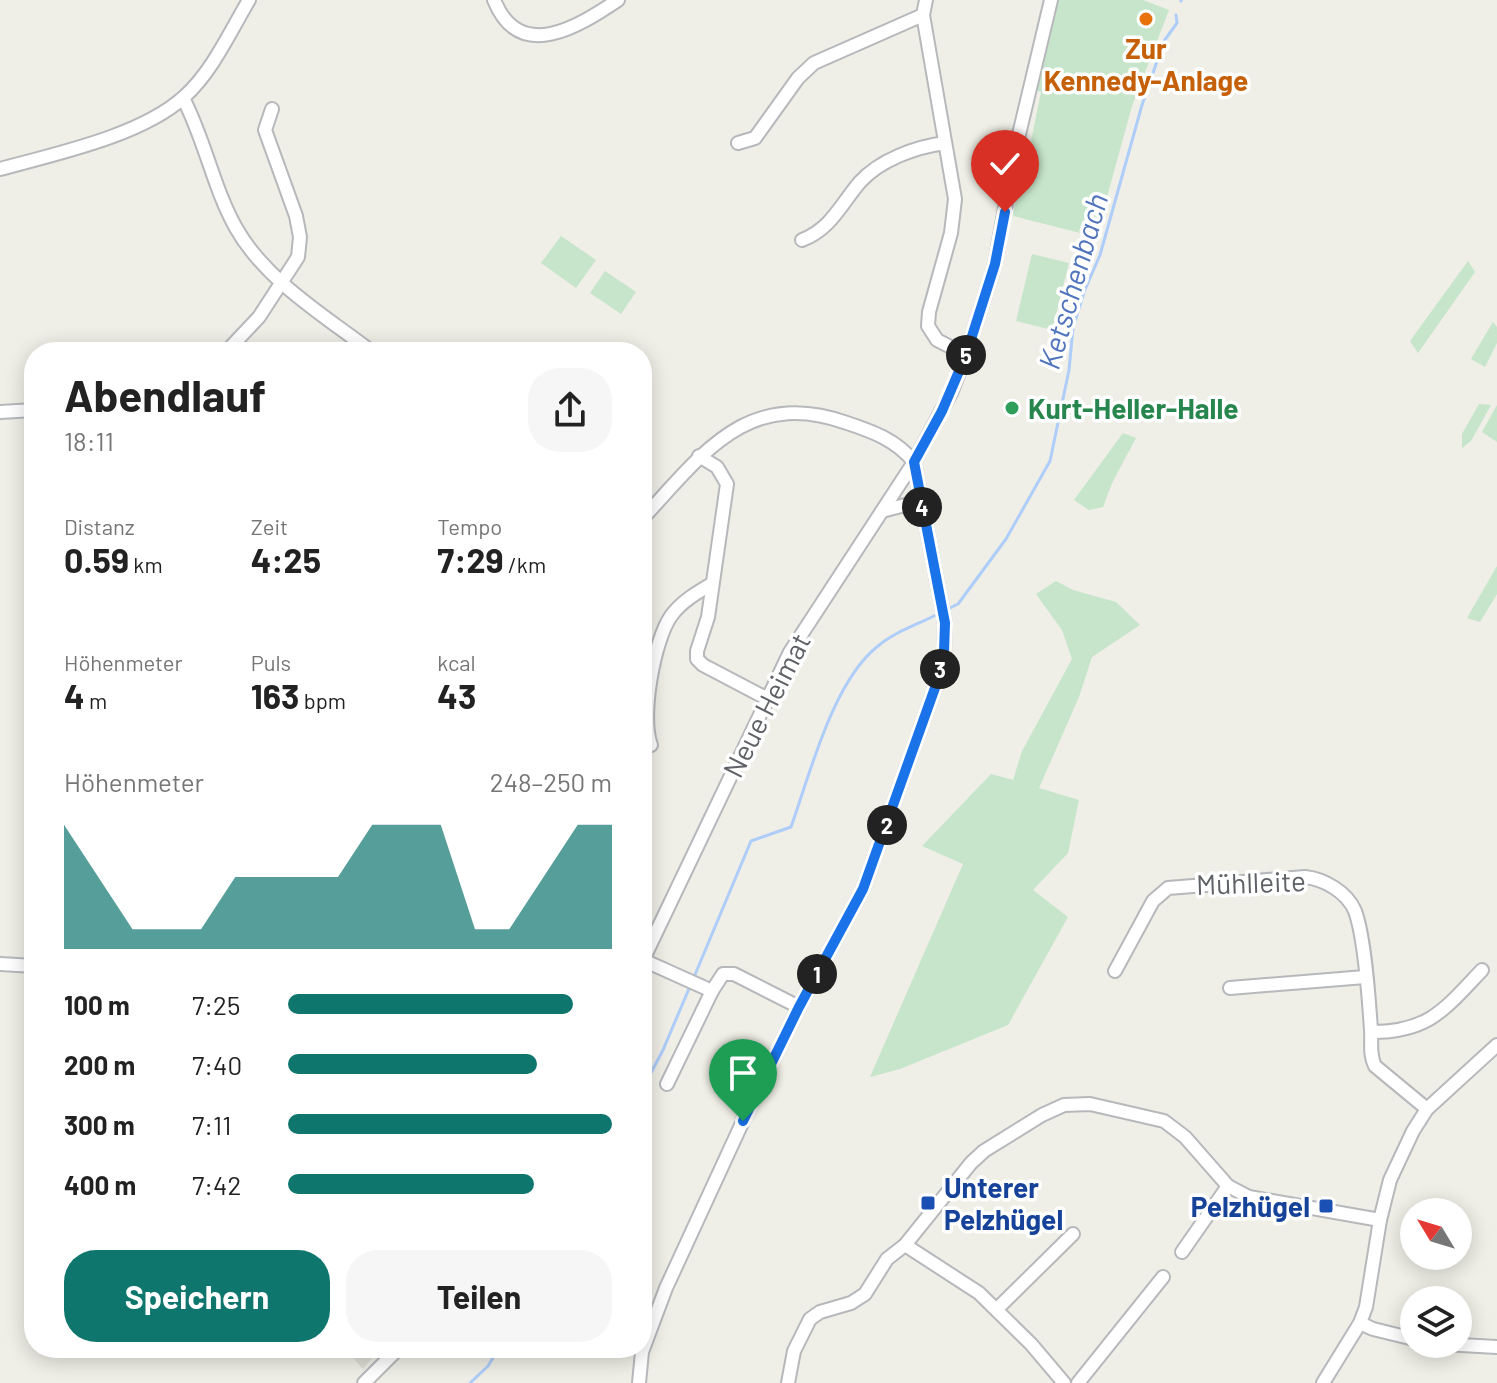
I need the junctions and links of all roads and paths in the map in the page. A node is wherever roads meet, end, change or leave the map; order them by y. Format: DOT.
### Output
graph roads {
  1 [pos="249,0"];
  2 [pos="494,0"];
  3 [pos="618,0"];
  4 [pos="926,0"];
  5 [pos="1051,0"];
  6 [pos="923,15"];
  7 [pos="183,98"];
  8 [pos="272,109"];
  9 [pos="738,143"];
  10 [pos="945,143"];
  11 [pos="0,169"];
  12 [pos="802,240"];
  13 [pos="283,283"];
  14 [pos="236,342"];
  15 [pos="359,342"];
  16 [pos="966,355"];
  17 [pos="24,411"];
  18 [pos="0,412"];
  19 [pos="699,456"];
  20 [pos="914,462"];
  21 [pos="652,508"];
  22 [pos="882,511"];
  23 [pos="925,522"];
  24 [pos="710,585"];
  25 [pos="652,671"];
  26 [pos="768,699"];
  27 [pos="652,942"];
  28 [pos="0,964"];
  29 [pos="24,965"];
  30 [pos="652,965"];
  31 [pos="1482,970"];
  32 [pos="1115,971"];
  33 [pos="1365,977"];
  34 [pos="707,988"];
  35 [pos="1230,988"];
  36 [pos="799,1007"];
  37 [pos="1372,1032"];
  38 [pos="1497,1045"];
  39 [pos="667,1084"];
  40 [pos="1427,1109"];
  41 [pos="1228,1186"];
  42 [pos="1380,1220"];
  43 [pos="1073,1234"];
  44 [pos="905,1245"];
  45 [pos="1182,1252"];
  46 [pos="1163,1277"];
  47 [pos="997,1309"];
  48 [pos="1360,1323"];
  49 [pos="652,1325"];
  50 [pos="1400,1336"];
  51 [pos="1472,1346"];
  52 [pos="1497,1347"];
  53 [pos="389,1358"];
  54 [pos="641,1358"];
  55 [pos="364,1383"];
  56 [pos="639,1383"];
  57 [pos="788,1383"];
  58 [pos="1064,1383"];
  59 [pos="1078,1383"];
  60 [pos="1323,1383"];
  1 -- 7 [label="street"];
  2 -- 3 [label="street"];
  4 -- 6 [label="street"];
  5 -- 16 [label="street, Neue Heimat"];
  6 -- 9 [label="street"];
  6 -- 10 [label="street"];
  7 -- 11 [label="street"];
  7 -- 13 [label="street"];
  8 -- 13 [label="street"];
  10 -- 12 [label="street"];
  10 -- 16 [label="street"];
  13 -- 14 [label="street"];
  13 -- 15 [label="street"];
  16 -- 20 [label="street, Neue Heimat"];
  17 -- 18 [label="street"];
  19 -- 20 [label="street"];
  19 -- 21 [label="street"];
  19 -- 24 [label="street"];
  20 -- 22 [label="street, Neue Heimat"];
  20 -- 23 [label="street"];
  22 -- 23 [label="street"];
  22 -- 26 [label="street, Neue Heimat"];
  23 -- 36 [label="street"];
  24 -- 25 [label="street"];
  24 -- 26 [label="street"];
  26 -- 27 [label="street, Neue Heimat"];
  28 -- 29 [label="street"];
  30 -- 34 [label="street"];
  31 -- 37 [label="street"];
  32 -- 33 [label="street, Mühlleite"];
  33 -- 35 [label="street"];
  33 -- 37 [label="street, Mühlleite"];
  34 -- 36 [label="street"];
  34 -- 39 [label="street"];
  36 -- 49 [label="street"];
  37 -- 40 [label="street, Mühlleite"];
  38 -- 40 [label="street"];
  40 -- 42 [label="street"];
  41 -- 42 [label="street"];
  41 -- 44 [label="street"];
  41 -- 45 [label="street"];
  42 -- 48 [label="street"];
  43 -- 47 [label="street"];
  44 -- 47 [label="street"];
  44 -- 57 [label="street"];
  46 -- 59 [label="street"];
  47 -- 58 [label="street"];
  48 -- 50 [label="street"];
  48 -- 60 [label="street"];
  51 -- 52 [label="street"];
  53 -- 55 [label="street"];
  54 -- 56 [label="street"];
}
